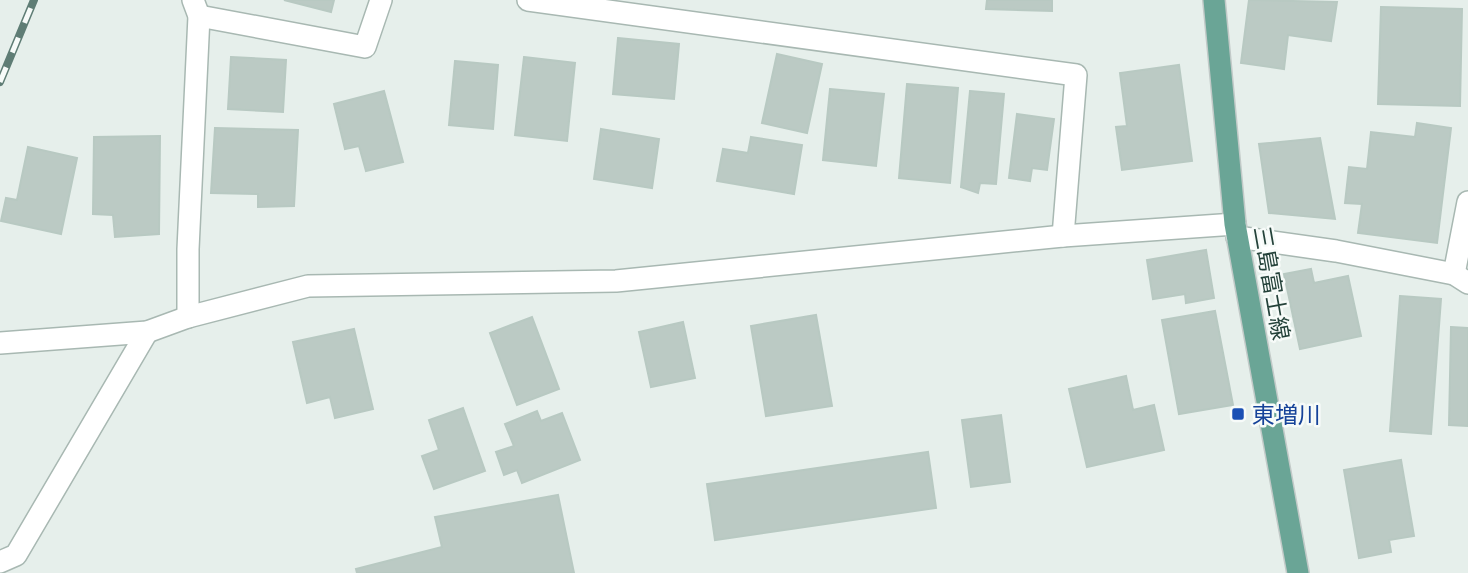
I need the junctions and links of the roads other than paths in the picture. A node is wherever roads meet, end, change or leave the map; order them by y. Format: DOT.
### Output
graph roads {
  1 [pos="382,0"];
  2 [pos="528,0"];
  3 [pos="1214,0"];
  4 [pos="198,6"];
  5 [pos="1468,202"];
  6 [pos="1236,230"];
  7 [pos="1063,236"];
  8 [pos="1461,279"];
  9 [pos="188,317"];
  10 [pos="147,332"];
  11 [pos="0,343"];
  12 [pos="13,563"];
  13 [pos="1298,573"];
  1 -- 4 [label="street"];
  2 -- 7 [label="street"];
  3 -- 6 [label="main road, 三島富士線"];
  4 -- 9 [label="street"];
  5 -- 8 [label="street"];
  6 -- 7 [label="street"];
  6 -- 8 [label="street"];
  6 -- 13 [label="main road, 三島富士線"];
  7 -- 9 [label="street"];
  9 -- 10 [label="street"];
  10 -- 11 [label="street"];
  10 -- 12 [label="street"];
}
